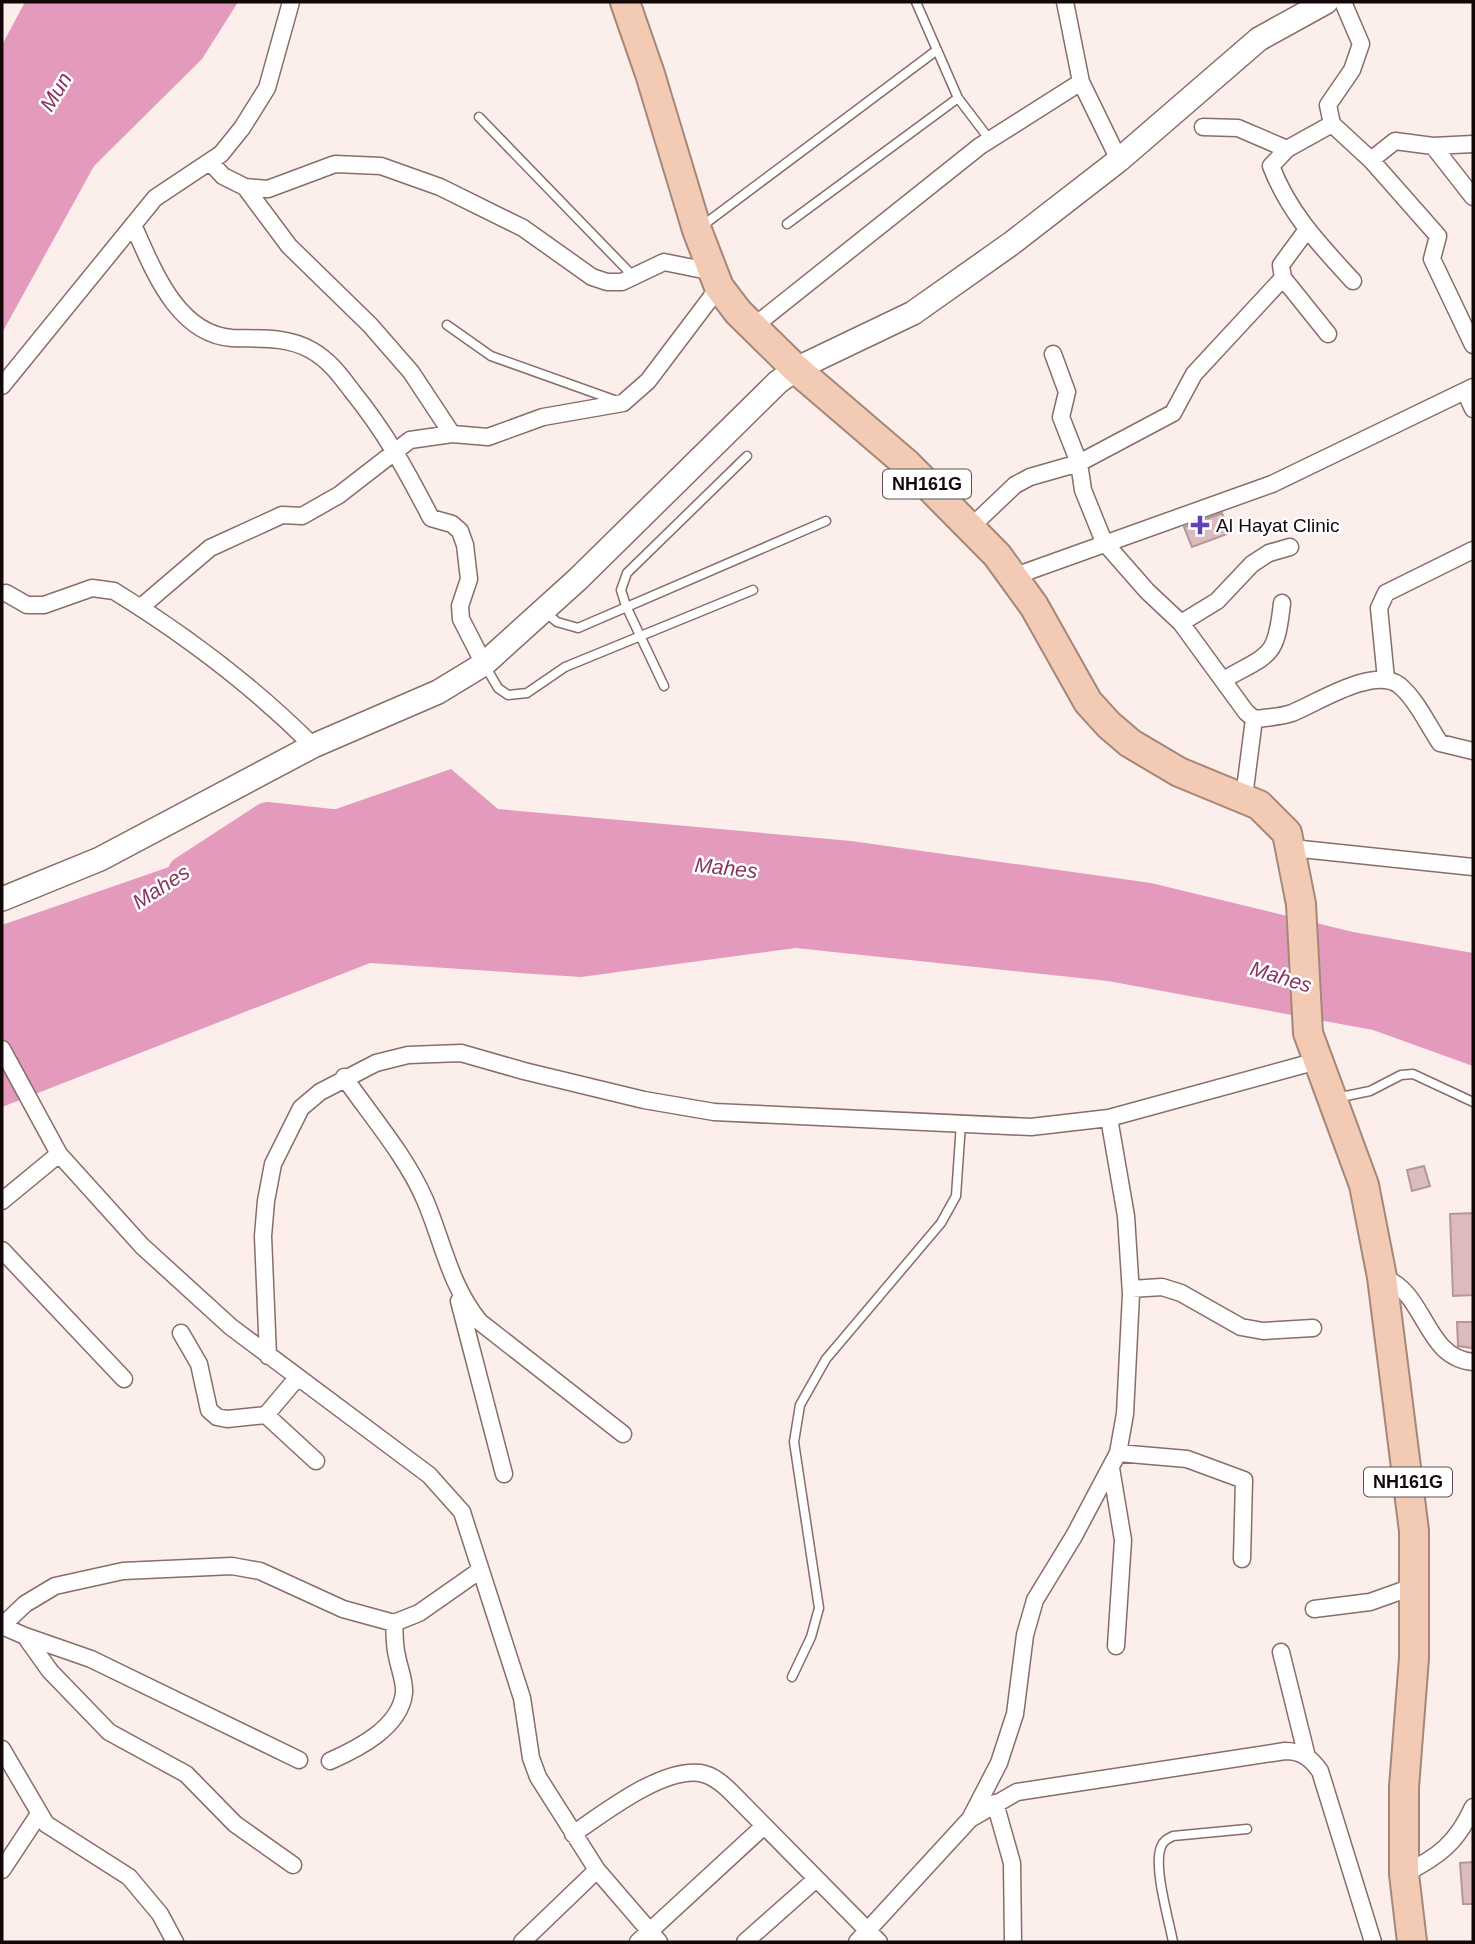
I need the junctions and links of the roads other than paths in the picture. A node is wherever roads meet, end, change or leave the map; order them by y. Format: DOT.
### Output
graph roads {
  1 [pos="291,2"];
  2 [pos="625,2"];
  3 [pos="916,2"];
  4 [pos="1326,2"];
  5 [pos="1343,2"];
  6 [pos="1069,6"];
  7 [pos="937,50"];
  8 [pos="1081,82"];
  9 [pos="958,98"];
  10 [pos="479,117"];
  11 [pos="1332,124"];
  12 [pos="1203,127"];
  13 [pos="990,140"];
  14 [pos="1473,144"];
  15 [pos="1433,146"];
  16 [pos="1287,149"];
  17 [pos="1119,160"];
  18 [pos="1371,160"];
  19 [pos="210,162"];
  20 [pos="245,187"];
  21 [pos="1473,197"];
  22 [pos="787,224"];
  23 [pos="134,227"];
  24 [pos="697,230"];
  25 [pos="1306,231"];
  26 [pos="634,277"];
  27 [pos="1283,278"];
  28 [pos="716,279"];
  29 [pos="1353,281"];
  30 [pos="447,325"];
  31 [pos="753,327"];
  32 [pos="1328,334"];
  33 [pos="1473,345"];
  34 [pos="1053,354"];
  35 [pos="796,369"];
  36 [pos="2,386"];
  37 [pos="1469,389"];
  38 [pos="623,403"];
  39 [pos="1473,409"];
  40 [pos="452,435"];
  41 [pos="397,450"];
  42 [pos="747,456"];
  43 [pos="1079,463"];
  44 [pos="826,521"];
  45 [pos="971,527"];
  46 [pos="1104,542"];
  47 [pos="1290,547"];
  48 [pos="1473,550"];
  49 [pos="1015,576"];
  50 [pos="753,590"];
  51 [pos="6,593"];
  52 [pos="1282,604"];
  53 [pos="141,607"];
  54 [pos="626,607"];
  55 [pos="544,611"];
  56 [pos="1181,623"];
  57 [pos="641,637"];
  58 [pos="484,664"];
  59 [pos="1225,680"];
  60 [pos="1386,680"];
  61 [pos="664,686"];
  62 [pos="1254,719"];
  63 [pos="313,746"];
  64 [pos="1473,751"];
  65 [pos="1244,797"];
  66 [pos="1292,848"];
  67 [pos="1473,867"];
  68 [pos="2,899"];
  69 [pos="2,1049"];
  70 [pos="1317,1061"];
  71 [pos="344,1077"];
  72 [pos="1332,1099"];
  73 [pos="1473,1102"];
  74 [pos="1109,1118"];
  75 [pos="961,1123"];
  76 [pos="59,1154"];
  77 [pos="2,1201"];
  78 [pos="2,1250"];
  79 [pos="1382,1277"];
  80 [pos="454,1284"];
  81 [pos="1130,1289"];
  82 [pos="1313,1328"];
  83 [pos="181,1333"];
  84 [pos="268,1356"];
  85 [pos="1473,1362"];
  86 [pos="297,1378"];
  87 [pos="124,1379"];
  88 [pos="266,1415"];
  89 [pos="623,1434"];
  90 [pos="316,1461"];
  91 [pos="1114,1461"];
  92 [pos="504,1474"];
  93 [pos="1242,1559"];
  94 [pos="480,1571"];
  95 [pos="1415,1586"];
  96 [pos="1314,1609"];
  97 [pos="394,1623"];
  98 [pos="2,1626"];
  99 [pos="26,1636"];
  100 [pos="1116,1646"];
  101 [pos="1280,1653"];
  102 [pos="792,1677"];
  103 [pos="2,1749"];
  104 [pos="1307,1756"];
  105 [pos="299,1760"];
  106 [pos="330,1761"];
  107 [pos="995,1803"];
  108 [pos="1473,1807"];
  109 [pos="39,1814"];
  110 [pos="970,1819"];
  111 [pos="764,1826"];
  112 [pos="1247,1829"];
  113 [pos="573,1834"];
  114 [pos="293,1865"];
  115 [pos="2,1870"];
  116 [pos="597,1870"];
  117 [pos="1404,1874"];
  118 [pos="815,1880"];
  119 [pos="649,1939"];
  120 [pos="868,1939"];
  121 [pos="175,1942"];
  122 [pos="522,1942"];
  123 [pos="745,1942"];
  124 [pos="1013,1942"];
  125 [pos="1173,1942"];
  126 [pos="1373,1942"];
  127 [pos="1412,1942"];
  1 -- 19 [label="street"];
  2 -- 24 [label="highway, NH161G"];
  3 -- 7 [label="lane"];
  4 -- 17 [label="street"];
  5 -- 11 [label="street"];
  6 -- 8 [label="street"];
  7 -- 9 [label="lane"];
  7 -- 24 [label="lane"];
  8 -- 13 [label="street"];
  8 -- 17 [label="street"];
  9 -- 13 [label="lane"];
  9 -- 22 [label="lane"];
  10 -- 26 [label="lane"];
  11 -- 16 [label="street"];
  11 -- 18 [label="street"];
  12 -- 16 [label="street"];
  13 -- 31 [label="street"];
  14 -- 15 [label="street"];
  15 -- 18 [label="street"];
  15 -- 21 [label="street"];
  16 -- 25 [label="street"];
  17 -- 35 [label="street"];
  18 -- 33 [label="street"];
  19 -- 20 [label="street"];
  19 -- 23 [label="street"];
  20 -- 26 [label="street"];
  20 -- 40 [label="street"];
  23 -- 36 [label="street"];
  23 -- 41 [label="street"];
  24 -- 28 [label="highway, NH161G"];
  25 -- 27 [label="street"];
  25 -- 29 [label="street"];
  26 -- 28 [label="street"];
  27 -- 32 [label="street"];
  27 -- 43 [label="street"];
  28 -- 31 [label="highway, NH161G"];
  28 -- 38 [label="street"];
  30 -- 38 [label="lane"];
  31 -- 35 [label="highway, NH161G"];
  34 -- 43 [label="street"];
  35 -- 45 [label="highway, NH161G"];
  35 -- 55 [label="street"];
  37 -- 39 [label="street"];
  37 -- 46 [label="street"];
  38 -- 40 [label="street"];
  40 -- 41 [label="street"];
  41 -- 53 [label="street"];
  41 -- 58 [label="street"];
  42 -- 54 [label="lane"];
  43 -- 45 [label="street"];
  43 -- 46 [label="street"];
  44 -- 54 [label="lane"];
  45 -- 49 [label="highway, NH161G"];
  46 -- 49 [label="street"];
  46 -- 56 [label="street"];
  47 -- 56 [label="street"];
  48 -- 60 [label="street"];
  49 -- 65 [label="highway, NH161G"];
  50 -- 57 [label="lane"];
  51 -- 53 [label="street"];
  52 -- 59 [label="street"];
  53 -- 63 [label="street"];
  54 -- 55 [label="lane"];
  54 -- 57 [label="lane"];
  55 -- 58 [label="street"];
  56 -- 59 [label="street"];
  57 -- 58 [label="lane"];
  57 -- 61 [label="lane"];
  58 -- 63 [label="street"];
  59 -- 62 [label="street"];
  60 -- 62 [label="street"];
  60 -- 64 [label="street"];
  62 -- 65 [label="street"];
  63 -- 68 [label="street"];
  65 -- 66 [label="highway, NH161G"];
  66 -- 67 [label="street"];
  66 -- 70 [label="highway, NH161G"];
  69 -- 76 [label="street"];
  70 -- 72 [label="highway, NH161G"];
  70 -- 74 [label="street"];
  71 -- 75 [label="street"];
  71 -- 80 [label="street"];
  71 -- 84 [label="street"];
  72 -- 73 [label="lane"];
  72 -- 79 [label="highway, NH161G"];
  74 -- 75 [label="street"];
  74 -- 81 [label="street"];
  75 -- 102 [label="lane"];
  76 -- 77 [label="street"];
  76 -- 84 [label="street"];
  78 -- 87 [label="street"];
  79 -- 85 [label="street"];
  79 -- 95 [label="highway, NH161G"];
  80 -- 89 [label="street"];
  80 -- 92 [label="street"];
  81 -- 82 [label="street"];
  81 -- 91 [label="street"];
  83 -- 88 [label="street"];
  84 -- 86 [label="street"];
  86 -- 88 [label="street"];
  86 -- 94 [label="street"];
  88 -- 90 [label="street"];
  91 -- 93 [label="street"];
  91 -- 100 [label="street"];
  91 -- 110 [label="street"];
  94 -- 97 [label="street"];
  94 -- 113 [label="street"];
  95 -- 96 [label="street"];
  95 -- 117 [label="highway, NH161G"];
  97 -- 98 [label="street"];
  97 -- 106 [label="street"];
  98 -- 99 [label="street"];
  99 -- 105 [label="street"];
  99 -- 114 [label="street"];
  101 -- 104 [label="street"];
  103 -- 109 [label="street"];
  104 -- 107 [label="street"];
  104 -- 126 [label="street"];
  107 -- 110 [label="street"];
  107 -- 124 [label="street"];
  108 -- 117 [label="street"];
  109 -- 115 [label="street"];
  109 -- 121 [label="street"];
  110 -- 120 [label="street"];
  111 -- 113 [label="street"];
  111 -- 118 [label="street"];
  111 -- 119 [label="street"];
  112 -- 125 [label="lane"];
  113 -- 116 [label="street"];
  116 -- 119 [label="street"];
  116 -- 122 [label="street"];
  117 -- 127 [label="highway, NH161G"];
  118 -- 120 [label="street"];
  118 -- 123 [label="street"];
}
